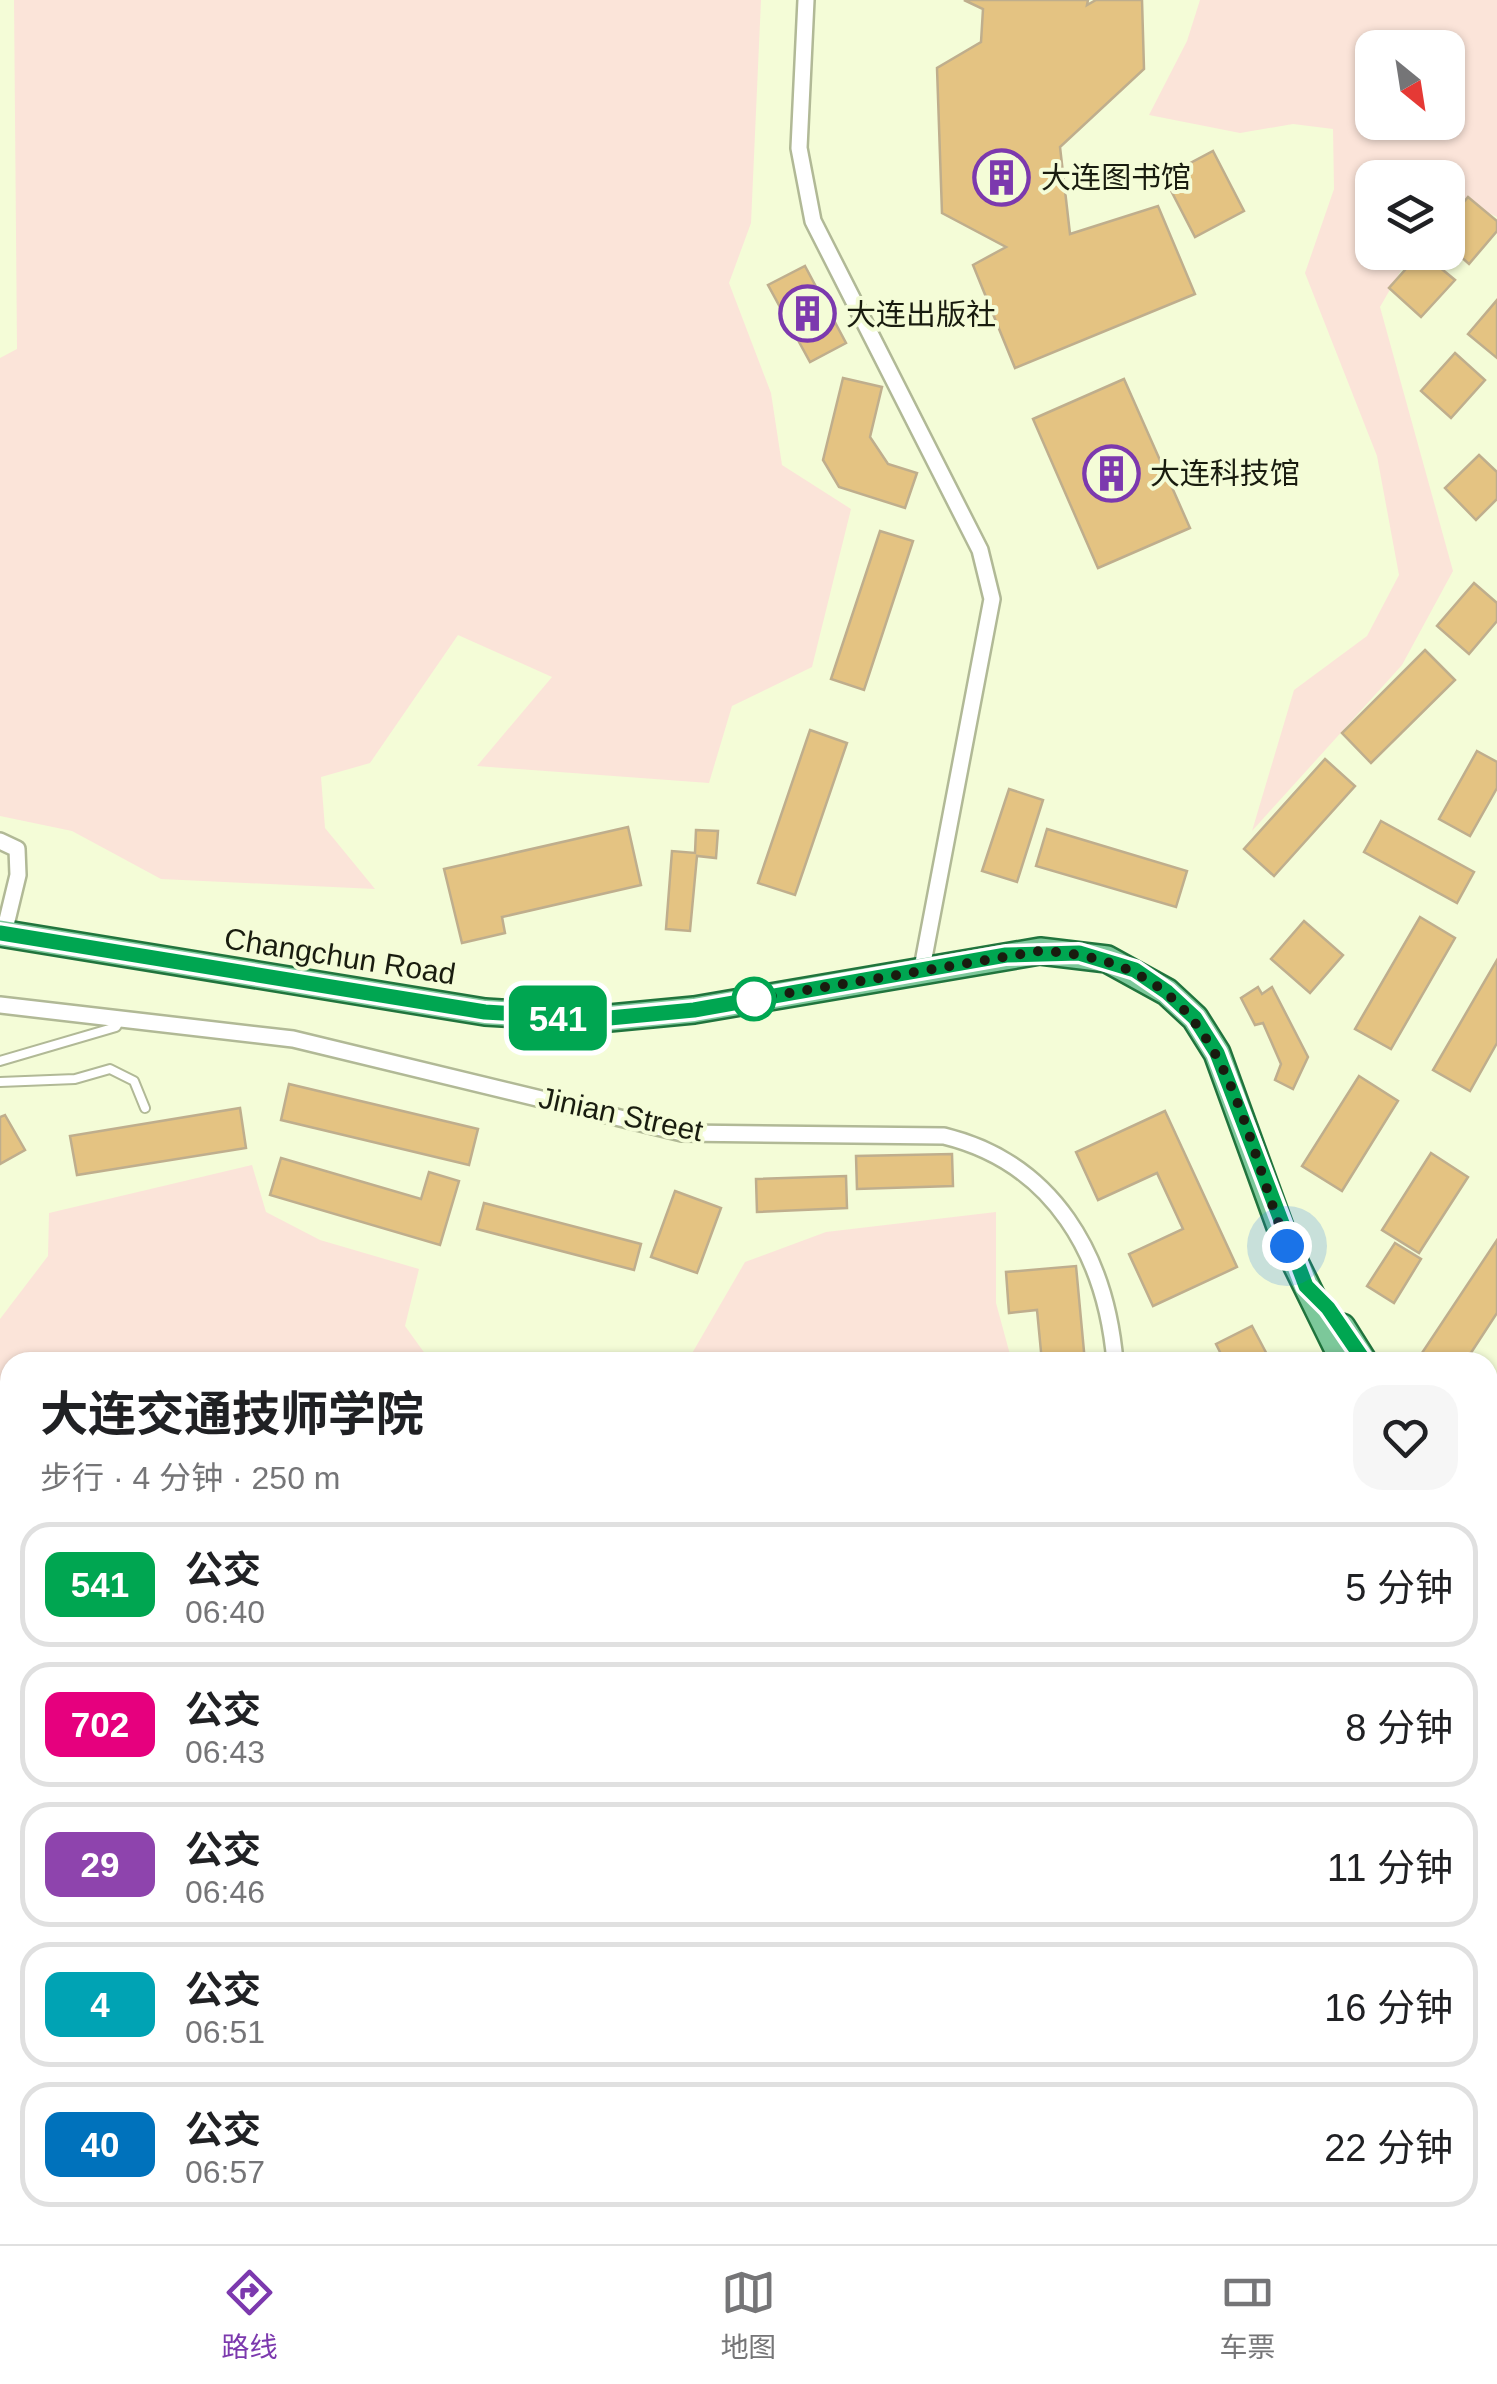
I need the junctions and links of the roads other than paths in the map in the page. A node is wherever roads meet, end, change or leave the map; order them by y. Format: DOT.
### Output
graph roads {
  1 [pos="806,0"];
  2 [pos="0,841"];
  3 [pos="2,933"];
  4 [pos="922,968"];
  5 [pos="0,1005"];
  6 [pos="124,1016"];
  7 [pos="0,1061"];
  8 [pos="0,1082"];
  9 [pos="145,1108"];
  10 [pos="1306,1286"];
  11 [pos="1114,1352"];
  12 [pos="1323,1352"];
  13 [pos="1339,1352"];
  14 [pos="1357,1352"];
  1 -- 4 [label="street"];
  2 -- 3 [label="street"];
  3 -- 4 [label="main road, Changchun Road"];
  4 -- 10 [label="main road, Changchun Road"];
  5 -- 6 [label="street, Jinian Street"];
  6 -- 7 [label="lane"];
  6 -- 11 [label="street, Jinian Street"];
  8 -- 9 [label="lane"];
  10 -- 12 [label="main road, Changchun Road"];
  10 -- 13 [label="main road, Changchun Road"];
  10 -- 14 [label="main road"];
}
